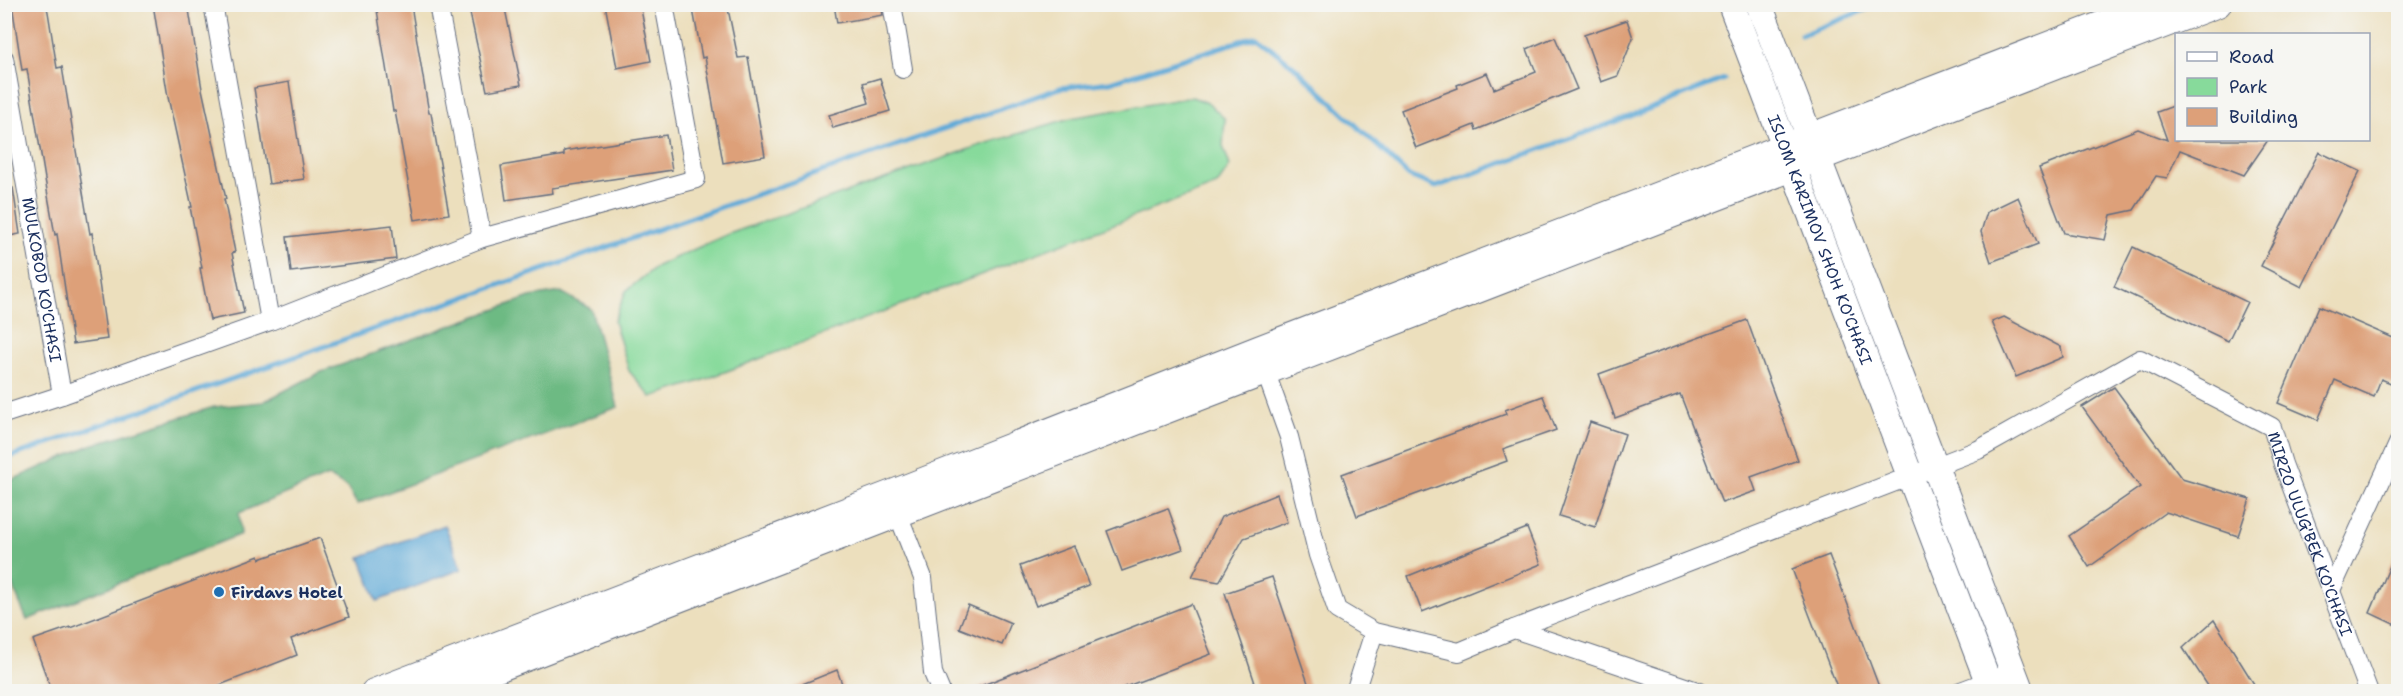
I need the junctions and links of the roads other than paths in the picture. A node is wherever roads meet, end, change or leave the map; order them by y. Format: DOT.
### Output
graph roads {
  1 [pos="213,4"];
  2 [pos="438,4"];
  3 [pos="664,4"];
  4 [pos="892,4"];
  5 [pos="1731,4"];
  6 [pos="1759,4"];
  7 [pos="2155,4"];
  8 [pos="2218,4"];
  9 [pos="4,58"];
  10 [pos="903,69"];
  11 [pos="1814,146"];
  12 [pos="1789,156"];
  13 [pos="482,238"];
  14 [pos="270,321"];
  15 [pos="1258,349"];
  16 [pos="1266,372"];
  17 [pos="62,395"];
  18 [pos="4,414"];
  19 [pos="2398,444"];
  20 [pos="1936,466"];
  21 [pos="1911,476"];
  22 [pos="894,503"];
  23 [pos="2331,590"];
  24 [pos="1514,629"];
  25 [pos="1374,632"];
  26 [pos="2017,682"];
  27 [pos="1990,686"];
  28 [pos="374,692"];
  29 [pos="438,692"];
  30 [pos="941,692"];
  31 [pos="1355,692"];
  32 [pos="1700,692"];
  33 [pos="1958,692"];
  34 [pos="2369,692"];
  1 -- 14 [label="street"];
  2 -- 13 [label="street"];
  3 -- 13 [label="street"];
  4 -- 10 [label="street"];
  5 -- 12 [label="main road, ISLOM KARIMOV SHOH KO'CHASI"];
  6 -- 11 [label="main road, ISLOM KARIMOV SHOH KO'CHASI"];
  7 -- 11 [label="main road"];
  8 -- 11 [label="main road"];
  9 -- 17 [label="street, MULKOBOD KO'CHASI"];
  11 -- 12 [label="main road"];
  11 -- 20 [label="main road, ISLOM KARIMOV SHOH KO'CHASI"];
  12 -- 15 [label="main road"];
  12 -- 16 [label="main road"];
  12 -- 21 [label="main road, ISLOM KARIMOV SHOH KO'CHASI"];
  13 -- 14 [label="street"];
  14 -- 17 [label="street"];
  15 -- 16 [label="street"];
  15 -- 22 [label="main road"];
  16 -- 22 [label="main road"];
  16 -- 25 [label="street"];
  17 -- 18 [label="street"];
  19 -- 23 [label="street"];
  20 -- 21 [label="street"];
  20 -- 23 [label="street, MIRZO ULUG'BEK KO'CHASI"];
  20 -- 26 [label="main road, ISLOM KARIMOV SHOH KO'CHASI"];
  21 -- 24 [label="street"];
  21 -- 27 [label="main road, ISLOM KARIMOV SHOH KO'CHASI"];
  22 -- 28 [label="main road"];
  22 -- 29 [label="main road"];
  22 -- 30 [label="street"];
  23 -- 34 [label="street, MIRZO ULUG'BEK KO'CHASI"];
  24 -- 25 [label="street"];
  24 -- 32 [label="street"];
  25 -- 31 [label="street"];
  26 -- 27 [label="street"];
  27 -- 33 [label="street"];
}
